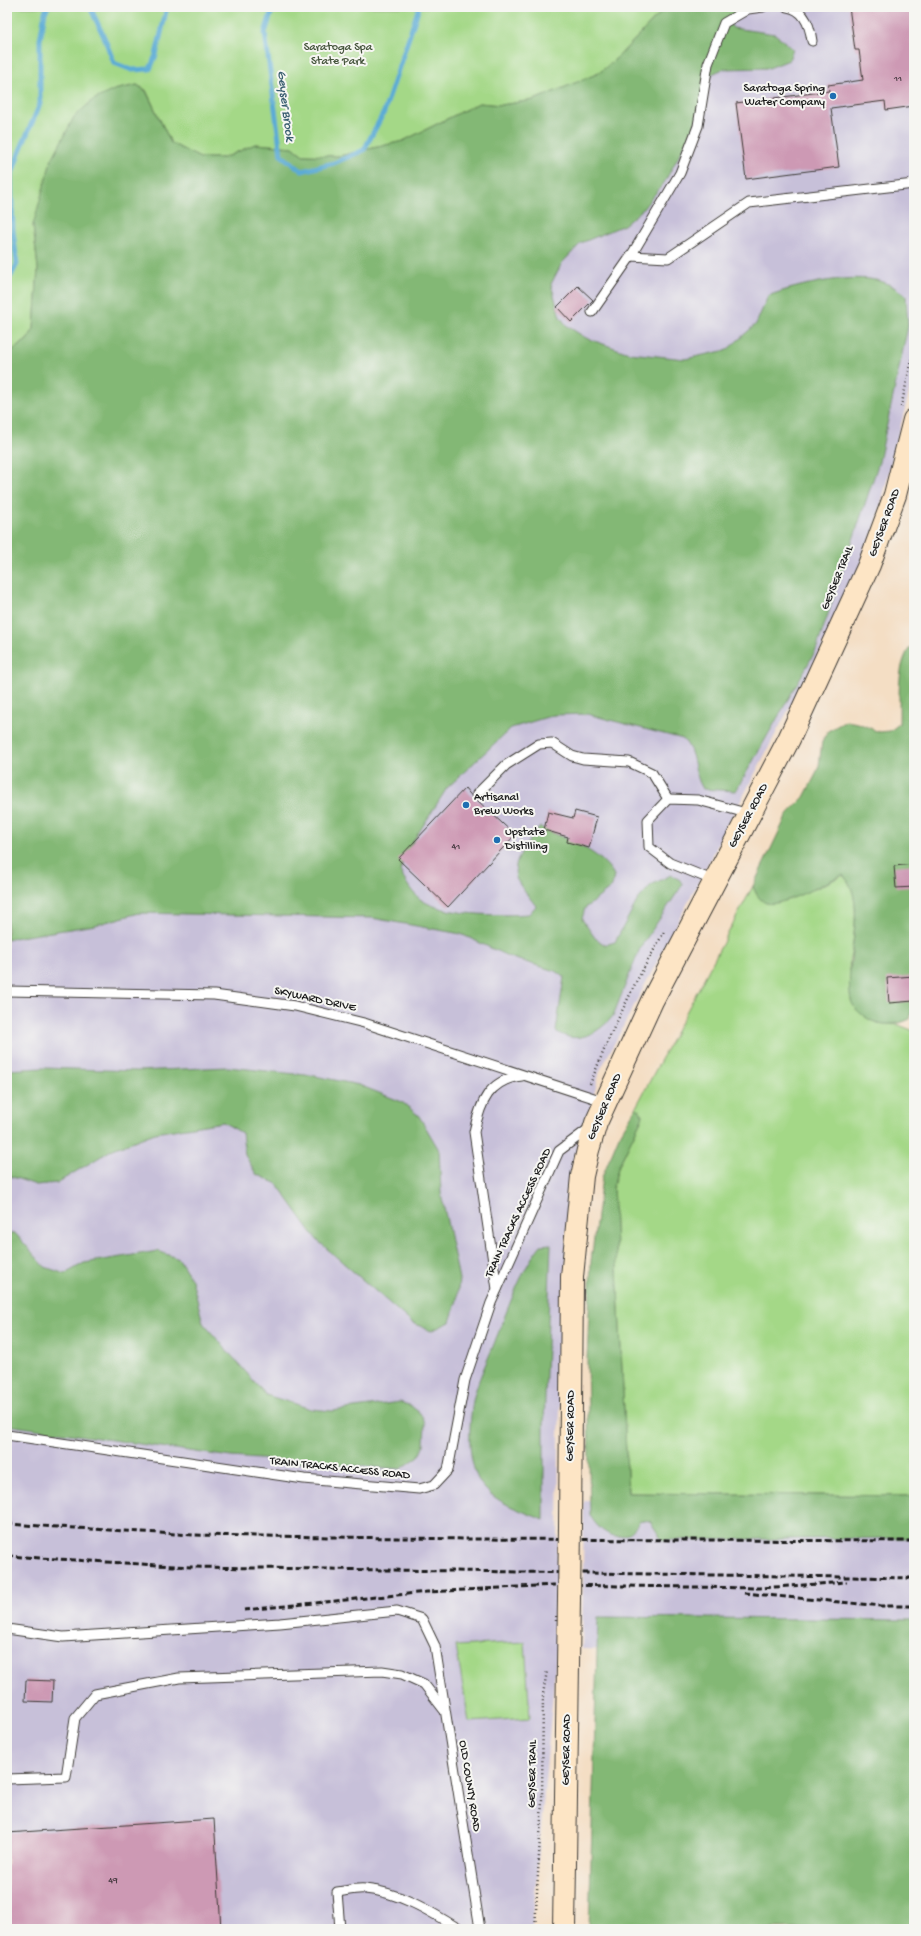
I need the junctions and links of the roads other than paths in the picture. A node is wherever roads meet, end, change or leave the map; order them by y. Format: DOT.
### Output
graph roads {
  1 [pos="763,7"];
  2 [pos="787,7"];
  3 [pos="812,41"];
  4 [pos="914,184"];
  5 [pos="630,256"];
  6 [pos="592,312"];
  7 [pos="907,414"];
  8 [pos="477,794"];
  9 [pos="668,799"];
  10 [pos="750,814"];
  11 [pos="715,881"];
  12 [pos="7,991"];
  13 [pos="527,1076"];
  14 [pos="606,1102"];
  15 [pos="596,1123"];
  16 [pos="497,1289"];
  17 [pos="7,1435"];
  18 [pos="7,1629"];
  19 [pos="445,1711"];
  20 [pos="7,1779"];
  21 [pos="340,1929"];
  22 [pos="459,1929"];
  23 [pos="480,1929"];
  24 [pos="564,1929"];
  1 -- 5 [label="lane"];
  2 -- 3 [label="lane"];
  4 -- 5 [label="lane"];
  5 -- 6 [label="lane"];
  7 -- 10 [label="street, GEYSER ROAD"];
  8 -- 9 [label="lane"];
  9 -- 10 [label="lane"];
  9 -- 11 [label="lane"];
  10 -- 11 [label="street, GEYSER ROAD"];
  11 -- 14 [label="street, GEYSER ROAD"];
  12 -- 13 [label="lane, SKYWARD DRIVE"];
  13 -- 14 [label="lane, SKYWARD DRIVE"];
  13 -- 16 [label="lane"];
  14 -- 15 [label="street, GEYSER ROAD"];
  15 -- 16 [label="lane, TRAIN TRACKS ACCESS ROAD"];
  15 -- 24 [label="street, GEYSER ROAD, bridge"];
  16 -- 17 [label="lane, TRAIN TRACKS ACCESS ROAD"];
  18 -- 19 [label="lane, OLD COUNTY ROAD"];
  19 -- 20 [label="lane"];
  19 -- 23 [label="lane, OLD COUNTY ROAD"];
  21 -- 22 [label="lane"];
}
